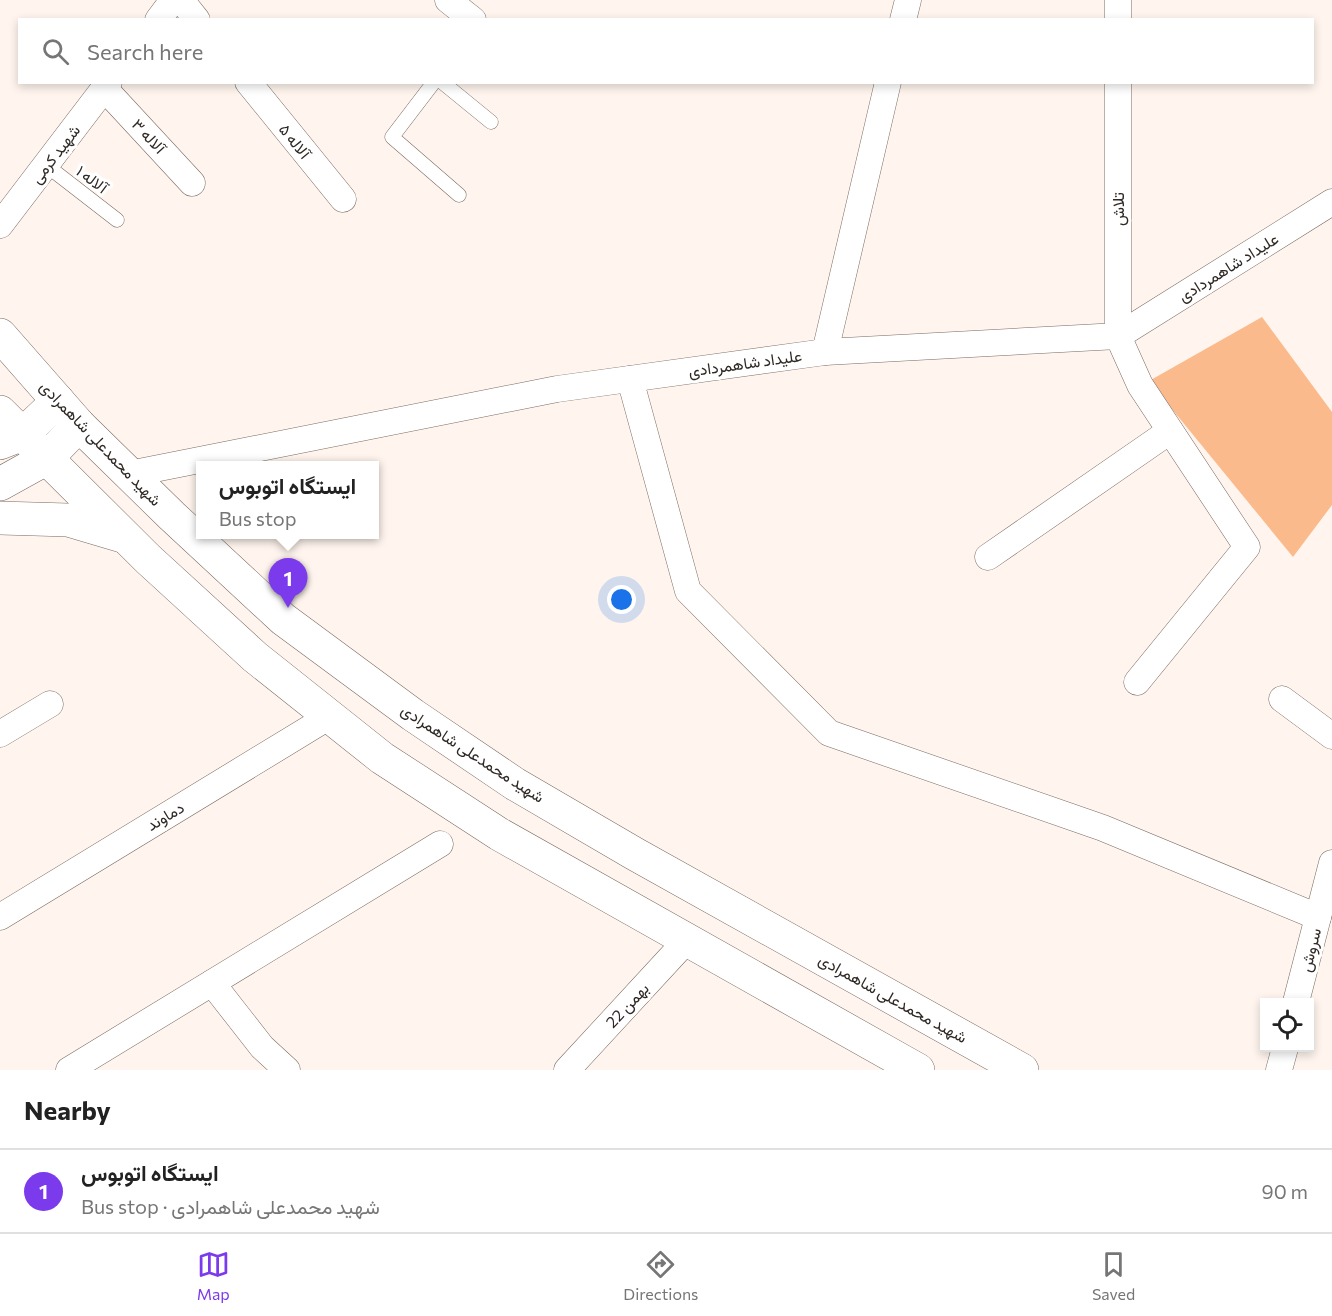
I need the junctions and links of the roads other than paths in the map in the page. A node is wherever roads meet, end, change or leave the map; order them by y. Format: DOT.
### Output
graph roads {
  1 [pos="173,0"];
  2 [pos="181,0"];
  3 [pos="448,0"];
  4 [pos="908,0"];
  5 [pos="1118,0"];
  6 [pos="160,18"];
  7 [pos="194,18"];
  8 [pos="470,18"];
  9 [pos="904,18"];
  10 [pos="1118,18"];
  11 [pos="250,84"];
  12 [pos="432,84"];
  13 [pos="444,84"];
  14 [pos="888,84"];
  15 [pos="1118,84"];
  16 [pos="107,86"];
  17 [pos="491,122"];
  18 [pos="46,165"];
  19 [pos="192,183"];
  20 [pos="459,195"];
  21 [pos="343,199"];
  22 [pos="1332,202"];
  23 [pos="117,220"];
  24 [pos="0,225"];
  25 [pos="0,335"];
  26 [pos="1118,336"];
  27 [pos="825,352"];
  28 [pos="630,379"];
  29 [pos="68,413"];
  30 [pos="8,430"];
  31 [pos="1170,431"];
  32 [pos="47,458"];
  33 [pos="129,474"];
  34 [pos="0,484"];
  35 [pos="0,518"];
  36 [pos="126,537"];
  37 [pos="196,537"];
  38 [pos="198,539"];
  39 [pos="988,557"];
  40 [pos="1137,682"];
  41 [pos="1282,699"];
  42 [pos="50,704"];
  43 [pos="330,716"];
  44 [pos="0,734"];
  45 [pos="1332,736"];
  46 [pos="440,844"];
  47 [pos="1332,863"];
  48 [pos="0,916"];
  49 [pos="1318,917"];
  50 [pos="687,940"];
  51 [pos="212,983"];
  52 [pos="1297,998"];
  53 [pos="1284,1052"];
  54 [pos="69,1070"];
  55 [pos="287,1070"];
  56 [pos="567,1070"];
  57 [pos="918,1070"];
  58 [pos="1022,1070"];
  59 [pos="1279,1070"];
  1 -- 6 [label="street"];
  2 -- 7 [label="street"];
  3 -- 8 [label="street"];
  4 -- 9 [label="street"];
  5 -- 10 [label="street"];
  11 -- 21 [label="street, آلاله ۵"];
  12 -- 20 [label="lane"];
  13 -- 17 [label="lane"];
  14 -- 27 [label="street"];
  15 -- 26 [label="street, تلاش"];
  16 -- 18 [label="street, شهید کرمی"];
  16 -- 19 [label="street, آلاله ۳"];
  18 -- 23 [label="lane, آلاله ۱"];
  18 -- 24 [label="street, شهید کرمی"];
  22 -- 26 [label="street, علیداد شاهمردادی"];
  25 -- 29 [label="main road, شهید محمدعلی شاهمرادی"];
  26 -- 27 [label="street, علیداد شاهمردادی"];
  26 -- 31 [label="street"];
  27 -- 28 [label="street, علیداد شاهمردادی"];
  28 -- 33 [label="street, علیداد شاهمردادی"];
  28 -- 49 [label="street"];
  29 -- 30 [label="main road"];
  29 -- 32 [label="main road"];
  29 -- 33 [label="main road, شهید محمدعلی شاهمرادی"];
  30 -- 32 [label="main road"];
  31 -- 39 [label="street"];
  31 -- 40 [label="street"];
  32 -- 34 [label="main road"];
  32 -- 36 [label="main road"];
  33 -- 37 [label="main road, شهید محمدعلی شاهمرادی"];
  35 -- 36 [label="main road"];
  36 -- 43 [label="main road"];
  38 -- 58 [label="main road, شهید محمدعلی شاهمرادی"];
  41 -- 45 [label="street"];
  42 -- 44 [label="street"];
  43 -- 48 [label="street, دماوند"];
  43 -- 50 [label="main road"];
  46 -- 51 [label="street"];
  47 -- 49 [label="street, سروش"];
  49 -- 52 [label="street, سروش"];
  50 -- 56 [label="street, 22 بهمن"];
  50 -- 57 [label="main road"];
  51 -- 54 [label="street"];
  51 -- 55 [label="street"];
  53 -- 59 [label="street"];
}
